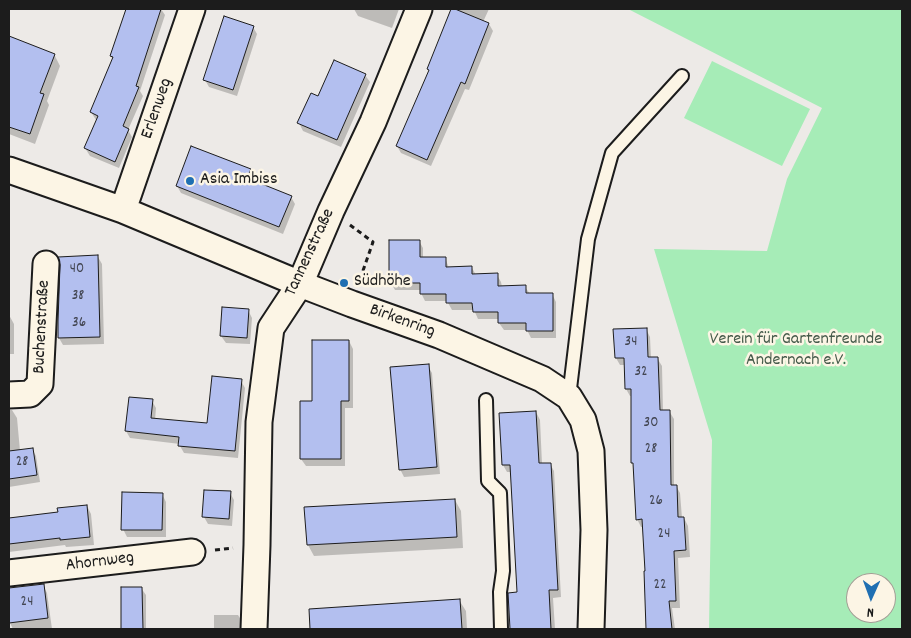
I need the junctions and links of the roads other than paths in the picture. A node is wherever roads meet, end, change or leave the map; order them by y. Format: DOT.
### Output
graph roads {
  1 [pos="192,9"];
  2 [pos="419,9"];
  3 [pos="682,76"];
  4 [pos="9,170"];
  5 [pos="124,210"];
  6 [pos="46,264"];
  7 [pos="300,284"];
  8 [pos="9,395"];
  9 [pos="569,397"];
  10 [pos="486,400"];
  11 [pos="192,552"];
  12 [pos="9,573"];
  13 [pos="254,629"];
  14 [pos="501,629"];
  15 [pos="591,629"];
  1 -- 5 [label="street, Erlenweg"];
  2 -- 7 [label="street, Tannenstraße"];
  3 -- 9 [label="lane"];
  4 -- 5 [label="street, Birkenring"];
  5 -- 7 [label="street, Birkenring"];
  6 -- 8 [label="street, Buchenstraße"];
  7 -- 9 [label="street, Birkenring"];
  7 -- 13 [label="street, Tannenstraße"];
  9 -- 15 [label="street, Birkenring"];
  10 -- 14 [label="lane"];
  11 -- 12 [label="street, Ahornweg"];
}
